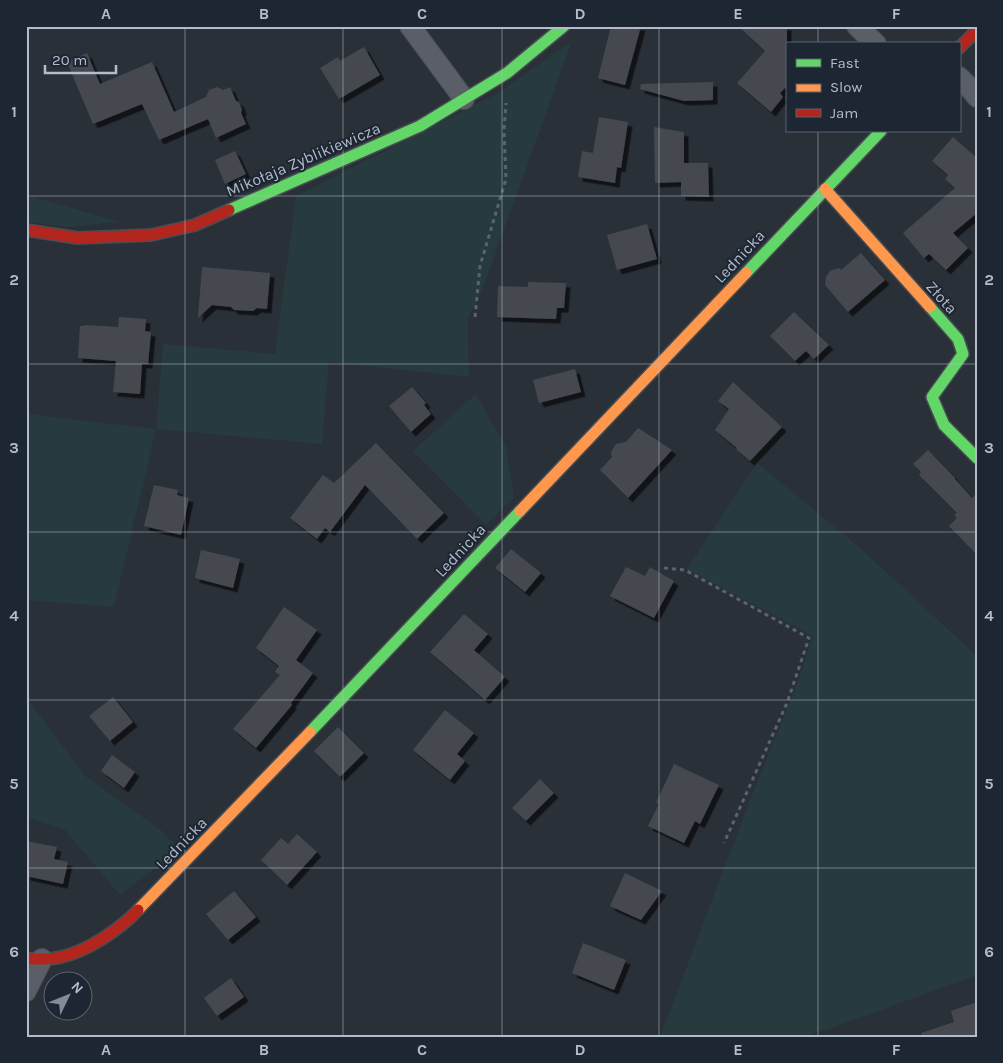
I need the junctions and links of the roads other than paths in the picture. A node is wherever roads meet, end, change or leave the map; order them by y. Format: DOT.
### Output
graph roads {
  1 [pos="410,26"];
  2 [pos="564,26"];
  3 [pos="857,26"];
  4 [pos="977,30"];
  5 [pos="874,42"];
  6 [pos="960,47"];
  7 [pos="960,79"];
  8 [pos="977,97"];
  9 [pos="464,99"];
  10 [pos="880,132"];
  11 [pos="826,189"];
  12 [pos="26,230"];
  13 [pos="977,458"];
  14 [pos="34,959"];
  15 [pos="26,991"];
  1 -- 9 [label="street"];
  2 -- 9 [label="main road, Mikołaja Zyblikiewicza"];
  3 -- 5 [label="street"];
  4 -- 6 [label="main road"];
  7 -- 8 [label="street"];
  9 -- 12 [label="main road, Mikołaja Zyblikiewicza"];
  10 -- 11 [label="main road, Lednicka"];
  11 -- 13 [label="main road, Złota"];
  11 -- 14 [label="main road, Lednicka"];
  14 -- 15 [label="street"];
}
